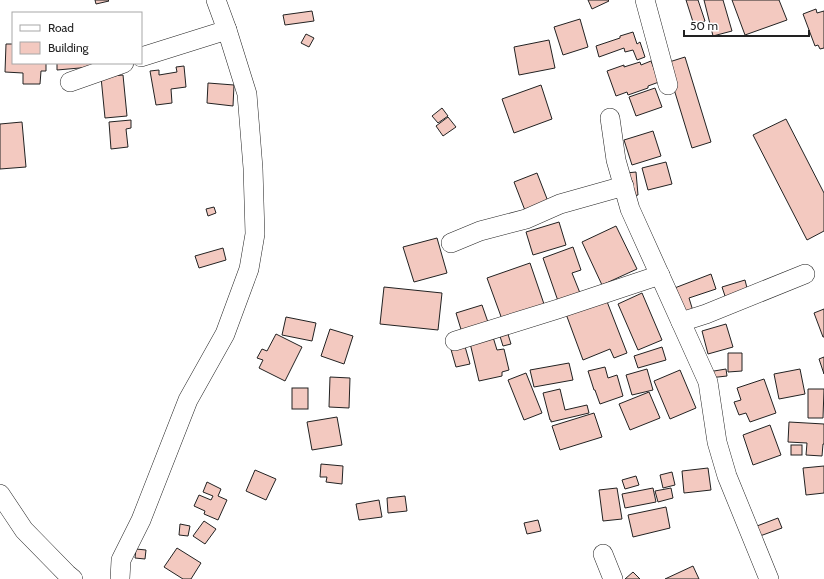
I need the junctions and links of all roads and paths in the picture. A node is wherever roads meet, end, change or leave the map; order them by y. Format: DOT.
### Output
graph roads {
  1 [pos="216,0"];
  2 [pos="652,3"];
  3 [pos="227,30"];
  4 [pos="142,57"];
  5 [pos="121,64"];
  6 [pos="70,82"];
  7 [pos="668,85"];
  8 [pos="610,118"];
  9 [pos="624,186"];
  10 [pos="451,243"];
  11 [pos="805,274"];
  12 [pos="660,275"];
  13 [pos="681,322"];
  14 [pos="455,341"];
  15 [pos="0,494"];
  16 [pos="603,554"];
  17 [pos="73,579"];
  18 [pos="120,579"];
  19 [pos="613,579"];
  20 [pos="769,579"];
  1 -- 3 [label="street"];
  2 -- 7 [label="street"];
  3 -- 4 [label="street"];
  3 -- 18 [label="street"];
  5 -- 6 [label="street"];
  8 -- 9 [label="street"];
  9 -- 10 [label="street"];
  9 -- 12 [label="street"];
  11 -- 13 [label="street"];
  12 -- 13 [label="street"];
  12 -- 14 [label="street"];
  13 -- 20 [label="street"];
  15 -- 17 [label="street"];
  16 -- 19 [label="street"];
}
